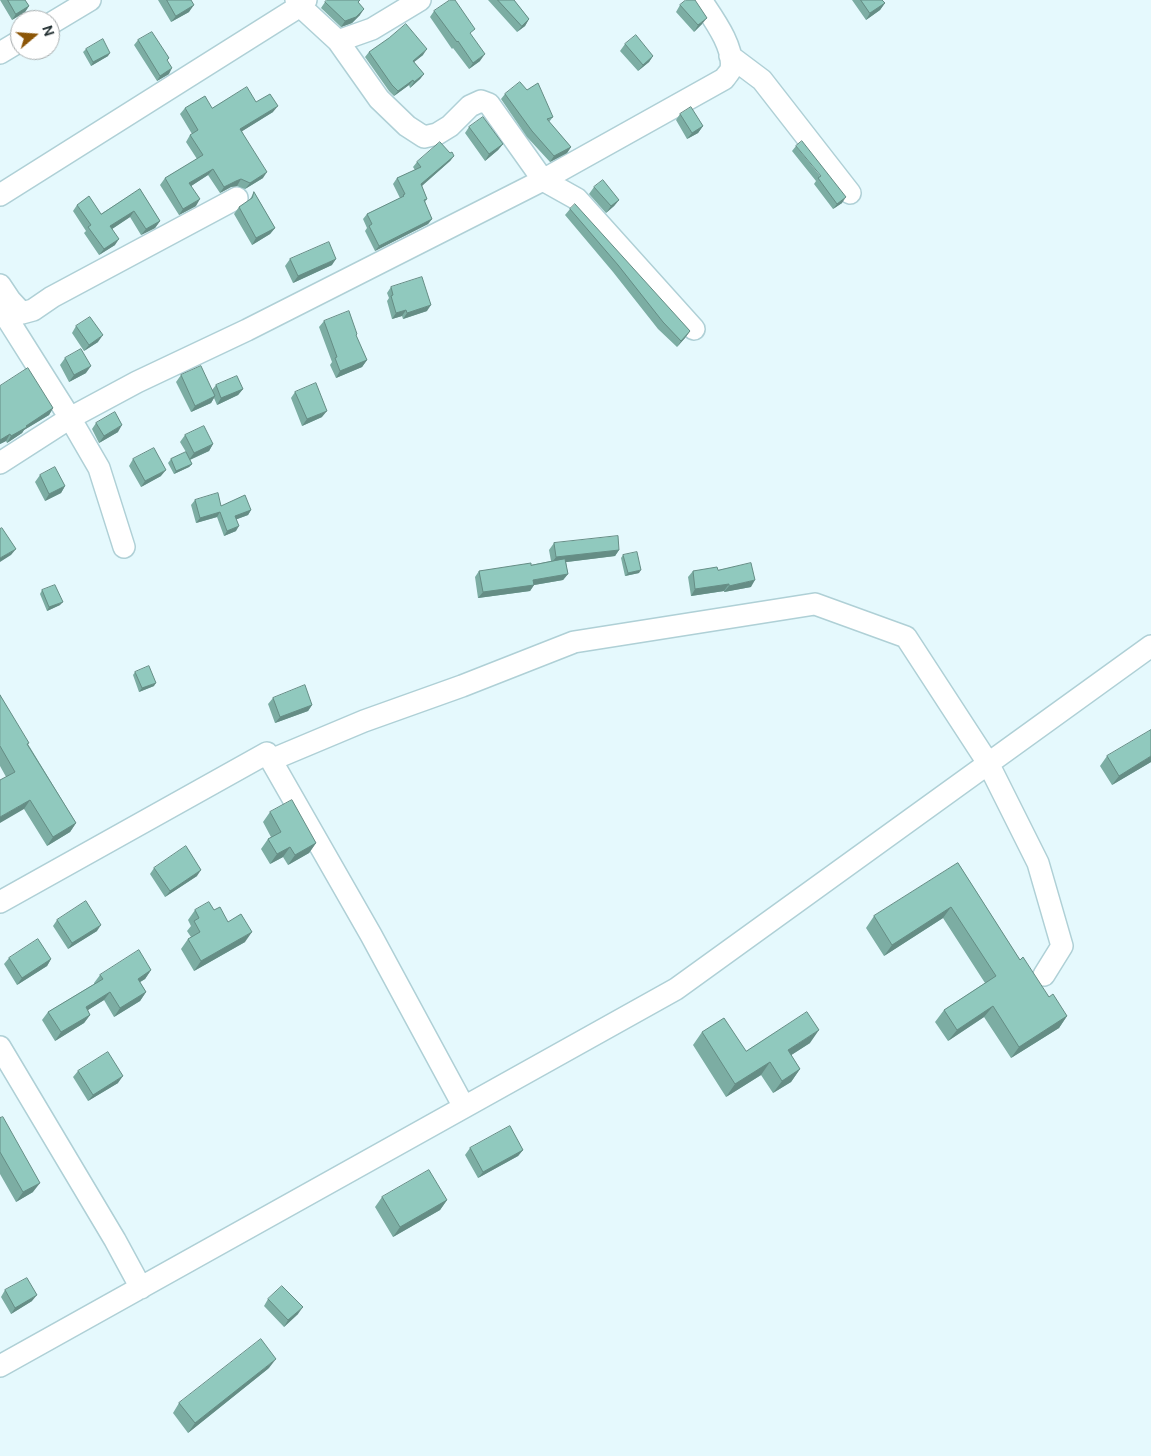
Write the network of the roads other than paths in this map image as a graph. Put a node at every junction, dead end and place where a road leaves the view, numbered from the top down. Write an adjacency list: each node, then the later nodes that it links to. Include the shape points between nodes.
1 (90, 0): 5 (street)
2 (420, 0): 6 (street, via 372,29)
3 (701, 0): 7 (street, via 723,33)
4 (301, 2): 6 (street); 10 (street)
5 (60, 18)
6 (338, 41): 8 (street, via 379,99 407,126 424,137 450,126 470,106 481,101 488,104)
7 (730, 56): 8 (street, via 731,70 724,79); 9 (street, via 762,80)
8 (542, 180): 14 (street, via 577,199); 15 (street)
9 (850, 193)
10 (0, 194)
11 (237, 198): 12 (street, via 33,310 22,312)
12 (0, 285)
13 (0, 307): 15 (street)
14 (694, 329)
15 (70, 418): 16 (street); 17 (street, via 98,468)
16 (0, 463)
17 (124, 547)
18 (1151, 646): 20 (street)
19 (271, 760): 20 (street, via 364,721 574,642 815,604 906,637); 21 (street, via 267,753); 24 (street, via 372,935)
20 (988, 763): 22 (street, via 1038,863 1062,946); 24 (street, via 676,989)
21 (0, 902)
22 (1044, 975)
23 (0, 1047): 25 (street)
24 (464, 1107): 25 (street)
25 (141, 1288): 26 (street)
26 (0, 1366)

